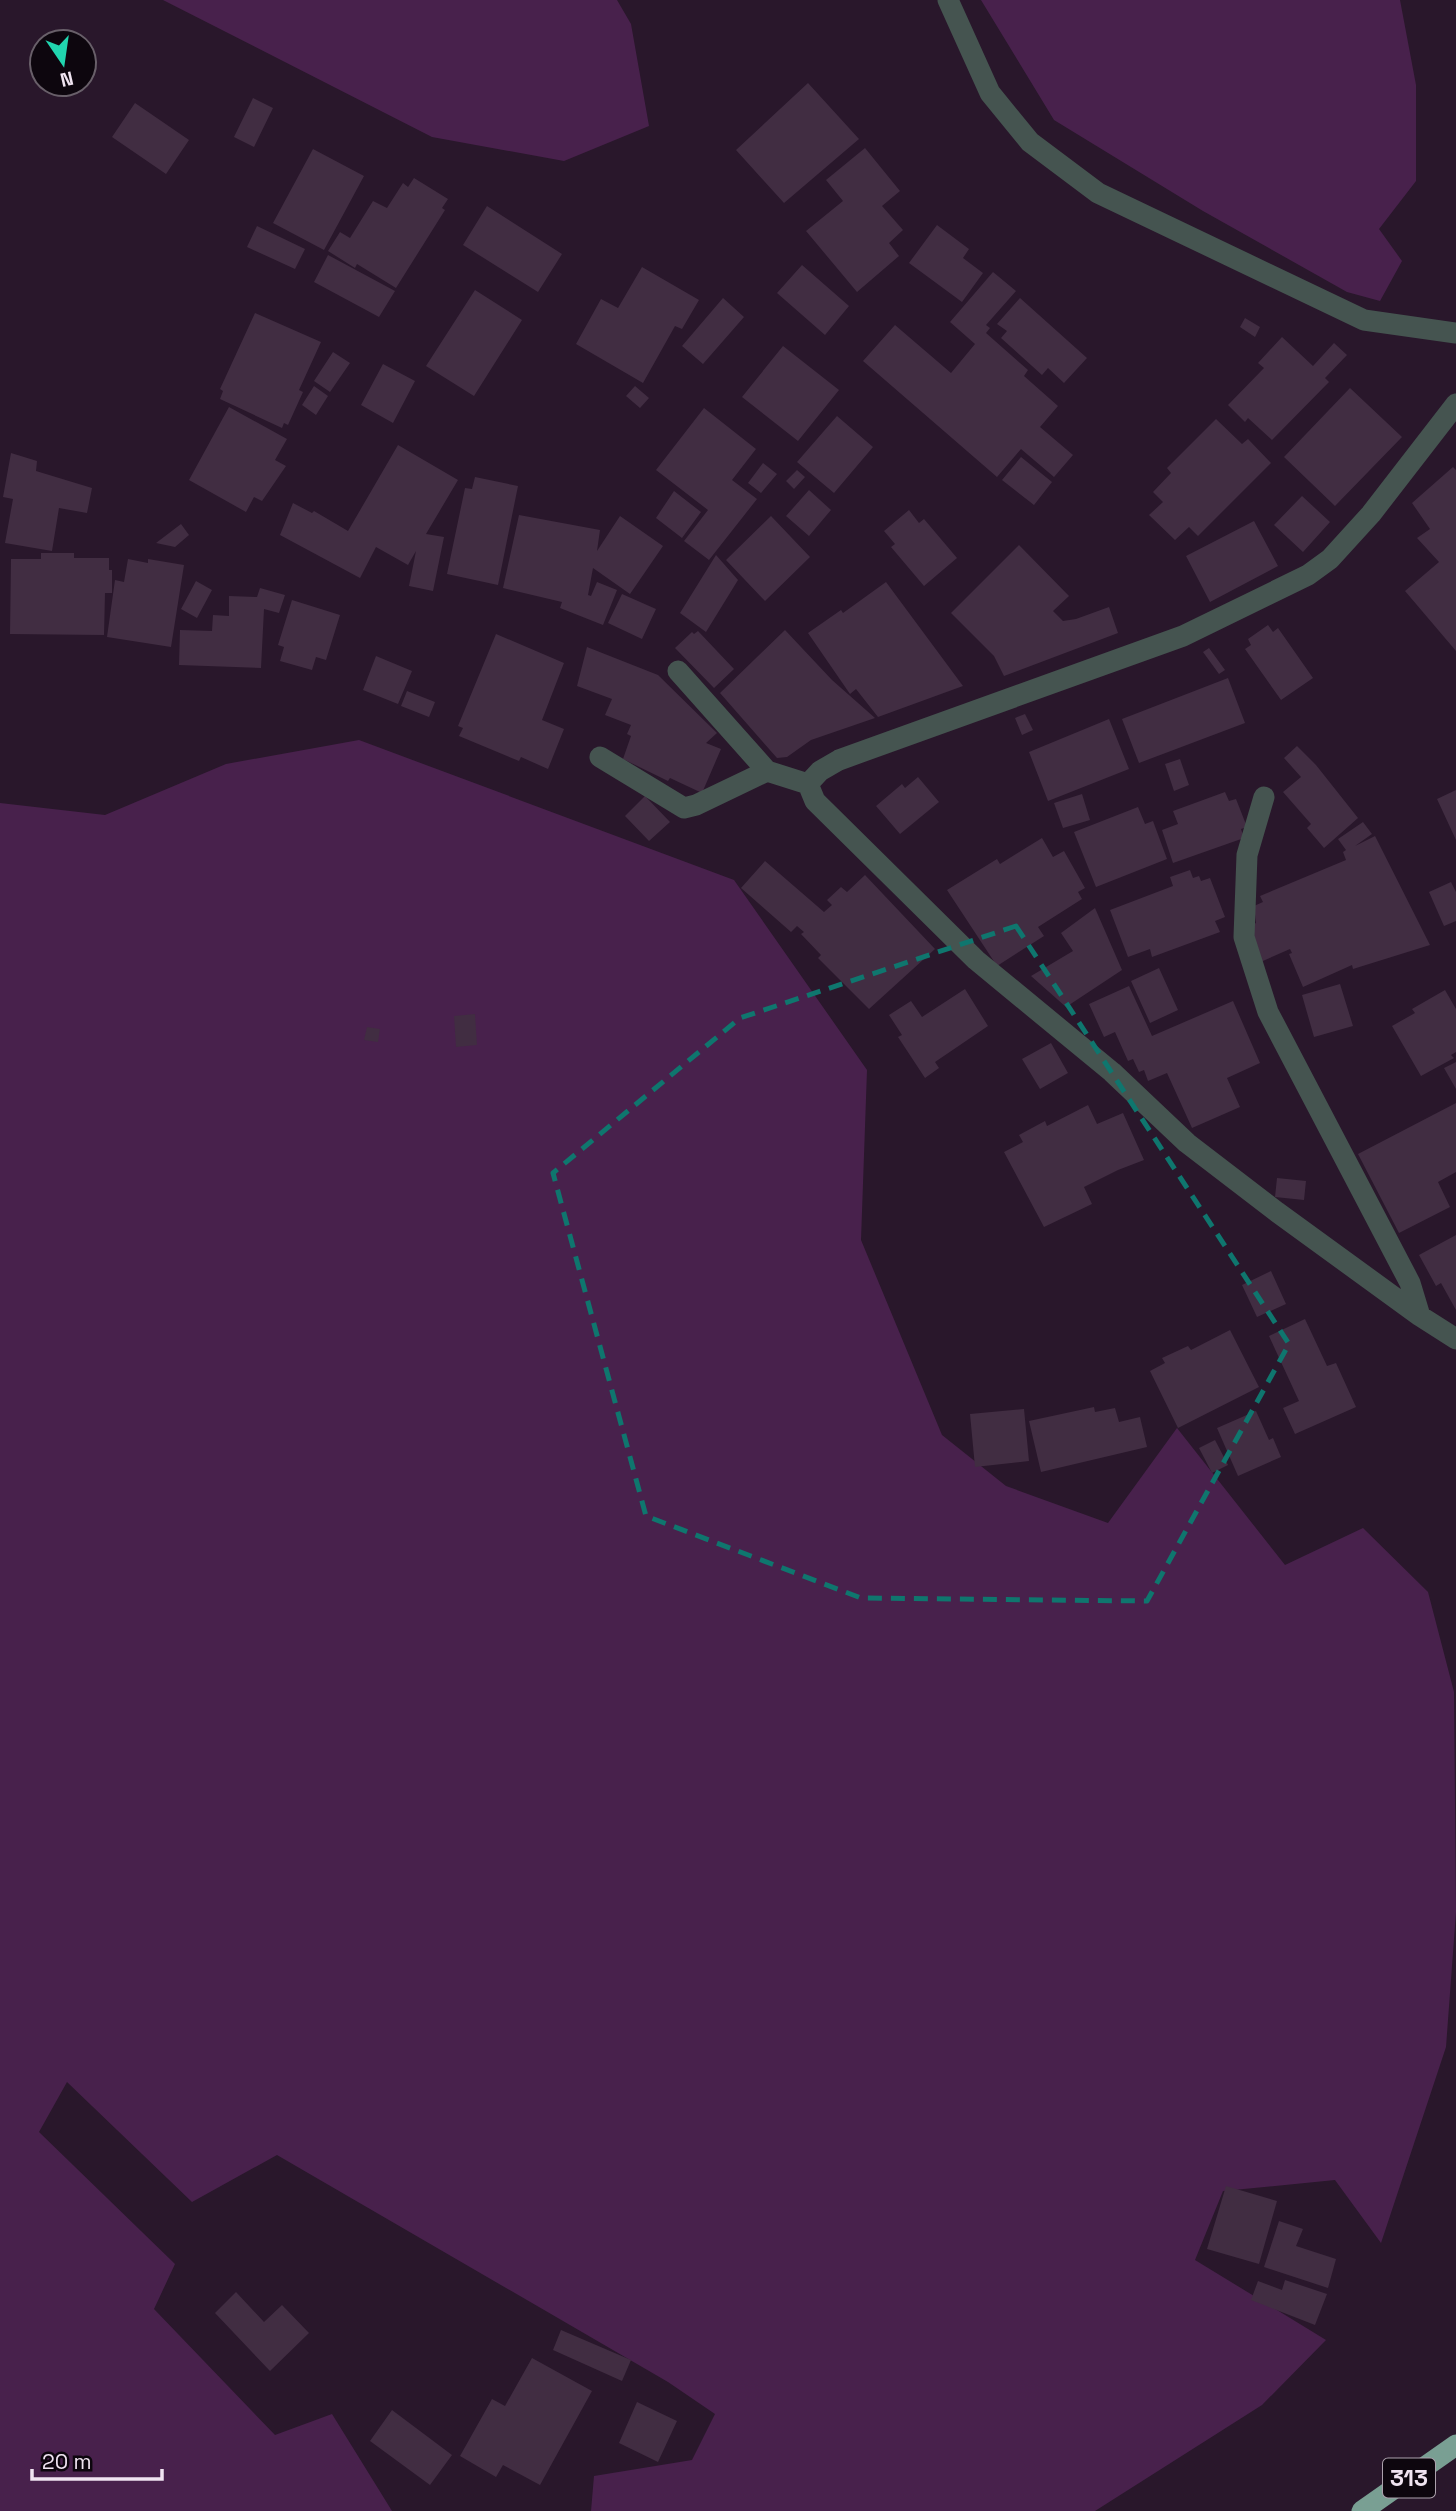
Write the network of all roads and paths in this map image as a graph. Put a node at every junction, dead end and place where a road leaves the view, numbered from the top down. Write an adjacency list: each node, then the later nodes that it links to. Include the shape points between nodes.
1 (948, 0): 2 (street, via 990,93 1030,142 1098,193 1364,320)
2 (1456, 333)
3 (1456, 404): 7 (street, via 1371,514 1330,559 1308,575 1183,636 839,761 820,771)
4 (678, 671): 6 (street)
5 (600, 757): 6 (street, via 684,808)
6 (767, 771): 7 (street)
7 (808, 785): 9 (street, via 815,801 976,960 1112,1072 1187,1143)
8 (1264, 797): 9 (street, via 1247,855 1244,937 1268,1012 1410,1283)
9 (1420, 1316): 10 (street)
10 (1456, 1339)
11 (1456, 2445): 12 (highway, 313)
12 (1362, 2511)

